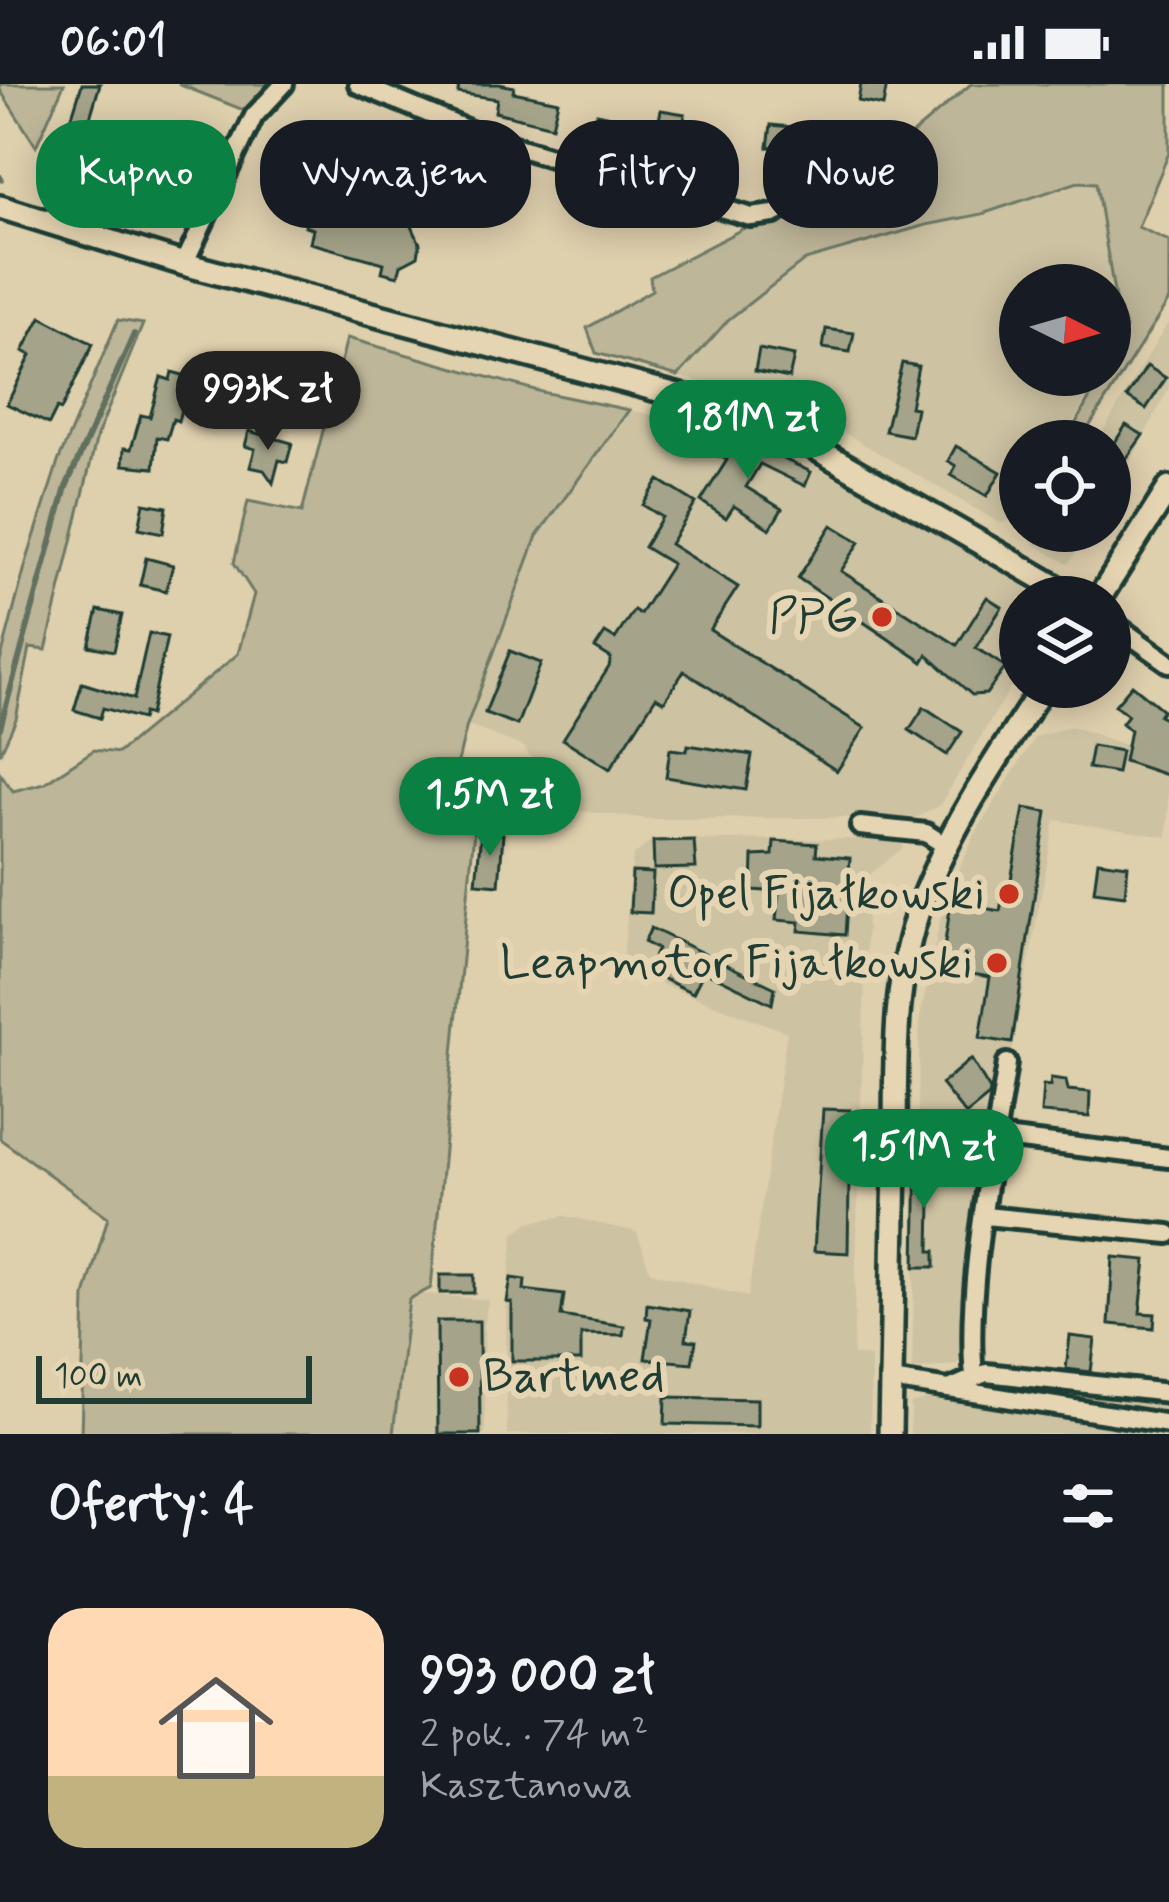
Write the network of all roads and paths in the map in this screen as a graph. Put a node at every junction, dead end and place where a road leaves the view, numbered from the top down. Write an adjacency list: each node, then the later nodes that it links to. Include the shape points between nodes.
1 (284, 84): 5 (street, via 254,116)
2 (358, 84): 4 (street, via 487,138)
3 (0, 207): 5 (street)
4 (763, 216)
5 (184, 264): 7 (street, via 763,418)
6 (1169, 488): 8 (street)
7 (1038, 576)
8 (1113, 576)
9 (1131, 636): 10 (street)
10 (1169, 663)
11 (1029, 708): 13 (street)
12 (860, 826): 13 (street, via 926,833)
13 (946, 846): 20 (street, via 902,976)
14 (1007, 1063): 15 (street)
15 (996, 1137): 16 (street); 17 (street)
16 (1169, 1158)
17 (986, 1216): 18 (street); 19 (street)
18 (1169, 1234)
19 (974, 1376): 21 (street); 22 (street)
20 (891, 1380): 21 (street); 24 (street)
21 (950, 1389): 23 (street)
22 (1169, 1393)
23 (1169, 1424)
24 (890, 1434)

